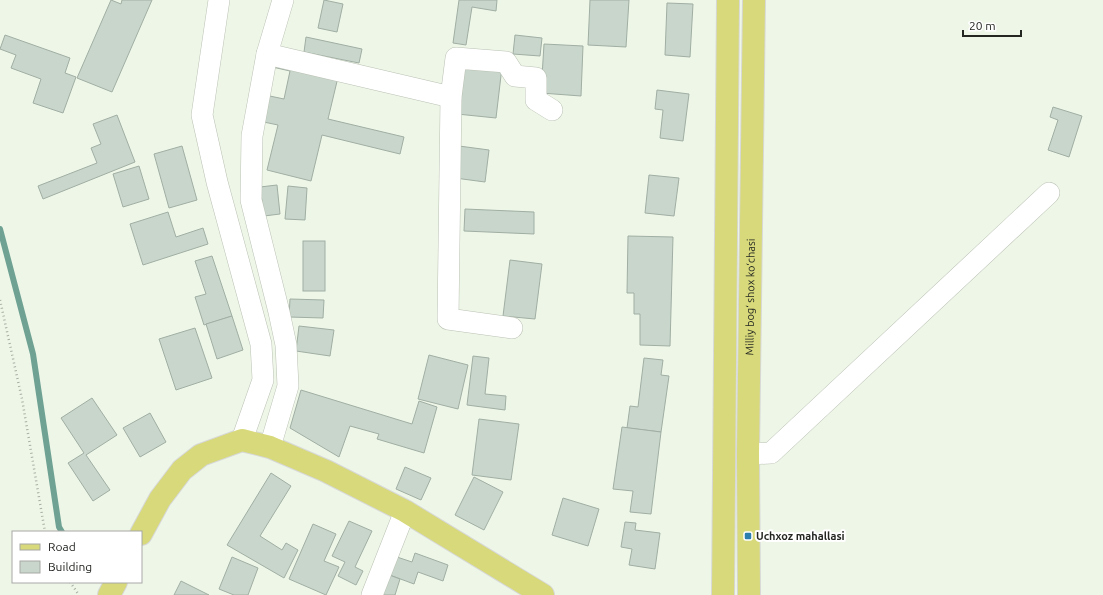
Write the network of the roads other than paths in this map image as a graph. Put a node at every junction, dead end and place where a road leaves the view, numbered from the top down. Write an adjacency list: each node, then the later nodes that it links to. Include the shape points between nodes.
1 (219, 0): 14 (street, via 202,115 217,182 262,344 263,380)
2 (283, 0): 5 (street)
3 (728, 0): 6 (main road)
4 (754, 0): 7 (main road, Milliy bog‘ shox ko‘chasi)
5 (267, 54): 8 (street); 15 (street, via 252,136 251,200 286,345 288,386)
6 (727, 77): 7 (main road); 12 (main road)
7 (753, 78): 11 (main road, Milliy bog‘ shox ko‘chasi)
8 (451, 96): 9 (street, via 456,58 506,62 515,76 536,78 536,100); 13 (street, via 448,319)
9 (552, 110)
10 (1049, 193): 16 (street, via 771,453)
11 (751, 217): 12 (main road); 16 (main road, Milliy bog‘ shox ko‘chasi)
12 (726, 218): 23 (main road)
13 (512, 328)
14 (242, 440): 15 (main road); 18 (main road, via 201,455 182,470 160,499)
15 (270, 447): 17 (main road, via 326,471)
16 (748, 454): 24 (main road, Milliy bog‘ shox ko‘chasi)
17 (405, 511): 21 (street); 22 (main road)
18 (142, 532)
19 (115, 583): 20 (main road)
20 (109, 595)
21 (372, 595)
22 (543, 595)
23 (723, 595)
24 (748, 595)

